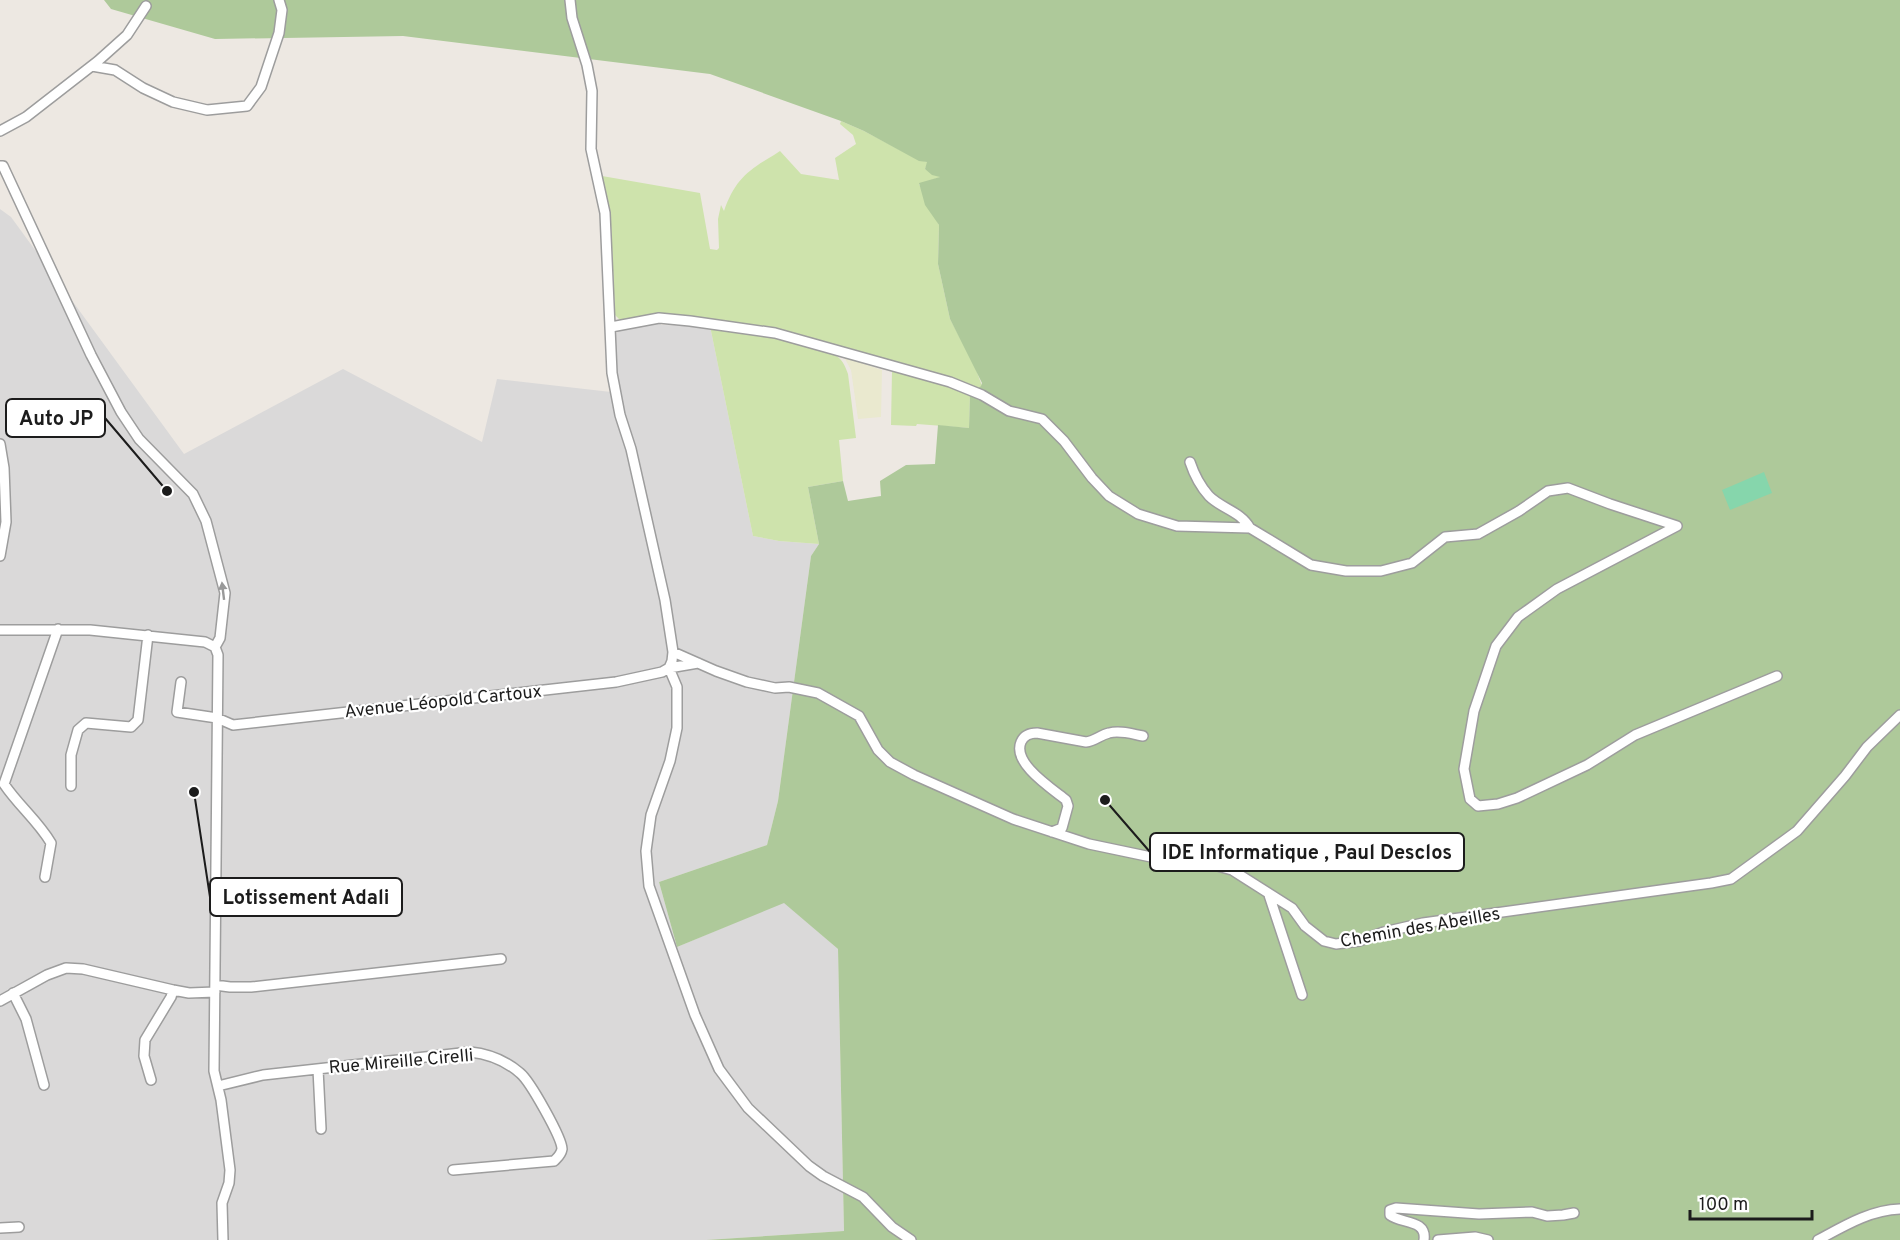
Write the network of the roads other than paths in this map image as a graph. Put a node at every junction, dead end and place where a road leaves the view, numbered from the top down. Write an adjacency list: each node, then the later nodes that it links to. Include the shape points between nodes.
1 (279, 0): 4 (street, via 279,33 261,87 247,106 207,110 173,102 115,70)
2 (570, 0): 7 (street, via 592,92 591,148 605,213)
3 (146, 6): 4 (street, via 127,35)
4 (92, 66): 5 (street, via 26,117)
5 (0, 130)
6 (0, 166): 15 (street, one-way to 6, via 220,638 225,593 206,521 193,494 139,439 121,412)
7 (611, 327): 10 (street, via 659,318 775,333 950,382 1009,411 1042,419 1109,496 1138,514 1177,526); 16 (street, via 612,373 620,415 665,600)
8 (0, 444): 11 (street, via 6,522)
9 (1190, 462): 10 (street, via 1195,477 1210,497 1236,513)
10 (1250, 528): 19 (street, via 1311,565 1380,571 1412,563 1445,537 1478,534 1548,491 1568,488 1677,526 1557,589 1518,616 1496,646 1474,711 1464,769 1470,799 1478,806 1517,798 1587,765 1635,735)
11 (0, 556)
12 (58, 629): 13 (street); 14 (street); 26 (street, via 4,784 51,843)
13 (0, 630)
14 (148, 635): 15 (street, via 205,642); 24 (street, via 138,720 131,727 86,723 78,730 71,755)
15 (214, 647): 22 (street, via 218,655)
16 (673, 652): 17 (street, Chemin des Abeilles); 18 (street)
17 (698, 663): 18 (street); 25 (street, Chemin des Abeilles, via 747,682 818,693 859,716 878,750 890,762 1013,819)
18 (669, 668): 22 (street, Avenue Léopold Cartoux, via 616,682 233,725); 45 (street, via 677,687 677,728 651,815 646,851 649,886 694,1015 719,1069 748,1108 809,1166 863,1197 887,1223)
19 (1777, 676)
20 (181, 682): 22 (street, Avenue Léopold Cartoux, via 177,712)
21 (1900, 715): 27 (street, Chemin des Abeilles, via 1867,747 1797,831 1731,879 1423,923 1336,944 1312,933 1292,908)
22 (218, 718): 29 (street)
23 (1143, 736): 25 (street, via 1114,732 1092,742 1036,733 1023,737 1019,752 1022,760 1068,806 1062,828)
24 (71, 786)
25 (1052, 832): 27 (street, Chemin des Abeilles, via 1089,844 1232,870)
26 (45, 877)
27 (1269, 895): 32 (street)
28 (501, 959): 29 (street)
29 (215, 988): 30 (street, via 189,993); 37 (street, via 214,1071)
30 (172, 990): 31 (street, via 83,969 66,969); 35 (street, via 146,1040 144,1056)
31 (13, 993): 33 (street); 36 (street, via 26,1019)
32 (1302, 995)
33 (0, 1001)
34 (318, 1069): 37 (street, Rue Mireille Cirelli, via 263,1075); 38 (street); 39 (street, Rue Mireille Cirelli, via 470,1052 486,1053 506,1062 523,1075 543,1106 562,1148 560,1155 555,1161)
35 (152, 1080)
36 (44, 1085)
37 (218, 1086): 44 (street, via 230,1170 222,1203)
38 (321, 1129)
39 (453, 1170)
40 (1900, 1209): 49 (street, via 1871,1214)
41 (1574, 1213): 46 (street, via 1547,1216 1532,1212 1390,1210 1394,1219 1407,1220 1421,1228)
42 (19, 1227): 43 (street)
43 (0, 1228)
44 (223, 1240)
45 (911, 1240)
46 (1424, 1240)
47 (1438, 1240): 48 (street)
48 (1488, 1240)
49 (1818, 1240)

